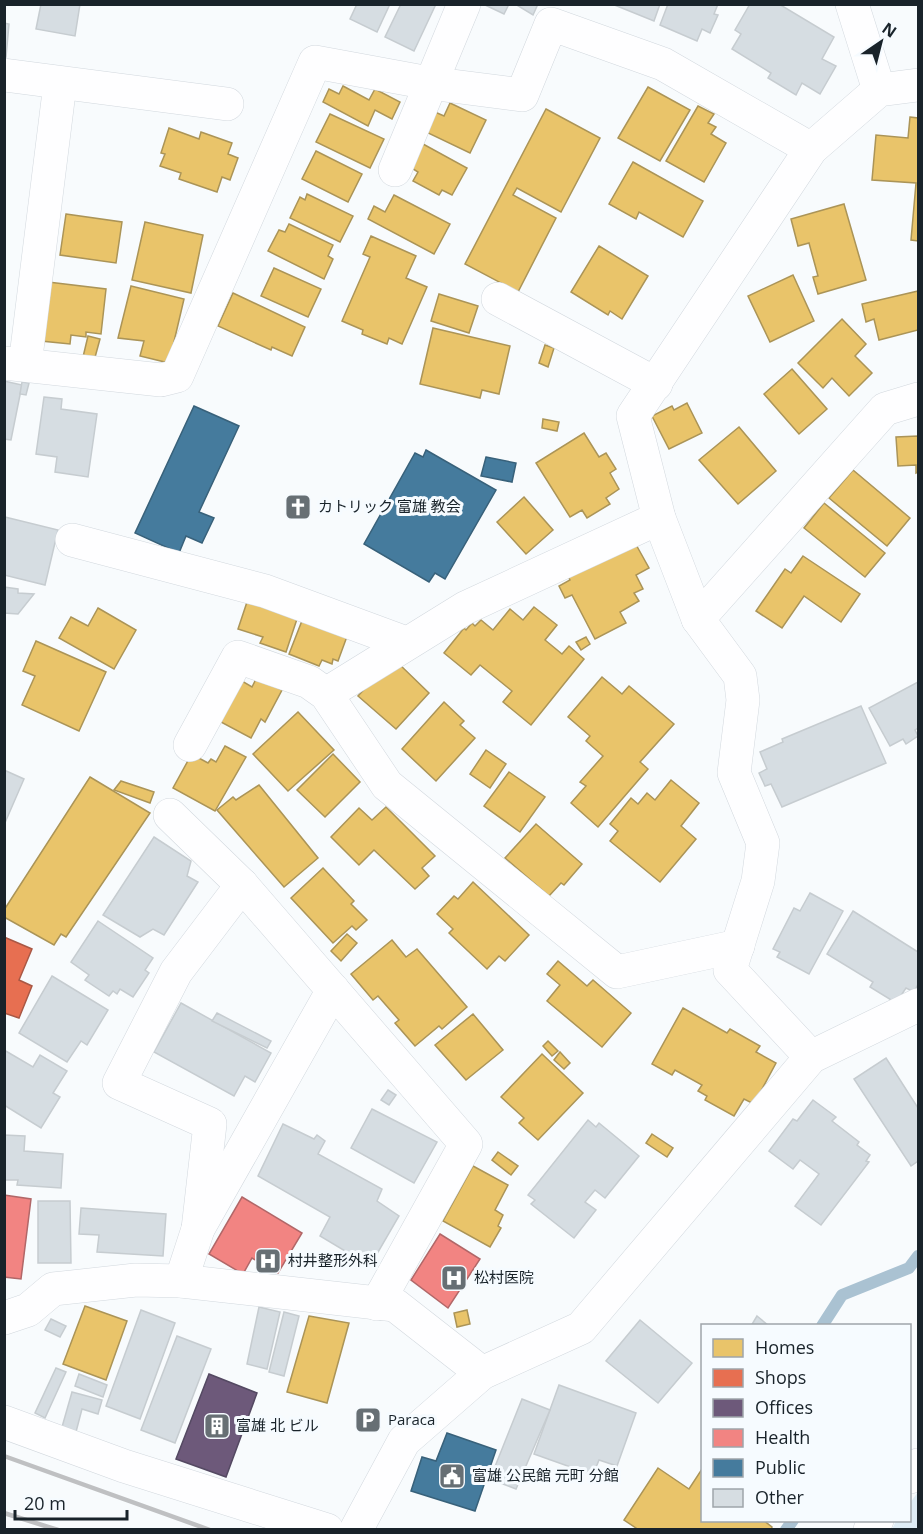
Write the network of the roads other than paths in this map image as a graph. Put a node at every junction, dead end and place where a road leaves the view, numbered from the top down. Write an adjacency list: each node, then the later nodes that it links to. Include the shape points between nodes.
1 (464, 4): 4 (street)
2 (852, 4): 7 (street)
3 (4, 75): 5 (street)
4 (429, 83): 9 (street, via 522,95 550,24 663,64); 10 (street); 12 (street, via 315,62 177,376 161,380)
5 (60, 84): 8 (street); 12 (street)
6 (918, 85): 7 (street)
7 (879, 90): 9 (street)
8 (227, 104)
9 (811, 149): 13 (street)
10 (394, 170)
11 (498, 299): 13 (street)
12 (15, 364)
13 (656, 384): 15 (street, via 633,416)
14 (918, 399): 17 (street, via 885,410)
15 (659, 518): 17 (street); 18 (street, via 465,608)
16 (72, 540): 18 (street, via 265,591)
17 (698, 619): 23 (street, via 740,676 743,699 734,773 763,843 758,881)
18 (406, 643): 19 (street)
19 (326, 694): 20 (street, via 309,682 238,657); 23 (street, via 387,785 617,972)
20 (190, 745)
21 (170, 815): 22 (street)
22 (242, 885): 24 (street); 27 (street, via 176,972 119,1083 210,1124)
23 (738, 946): 26 (street, via 730,970)
24 (333, 990): 27 (street); 29 (street, via 466,1144)
25 (918, 1005): 26 (street)
26 (811, 1057): 31 (street, via 580,1328)
27 (198, 1229): 28 (street)
28 (182, 1281): 29 (street); 30 (street, via 136,1280 53,1289 28,1310)
29 (377, 1304): 31 (street, via 395,1305)
30 (4, 1318)
31 (482, 1373): 34 (street, via 404,1441)
32 (4, 1422): 33 (street, via 124,1466)
33 (327, 1530)
34 (356, 1530)

